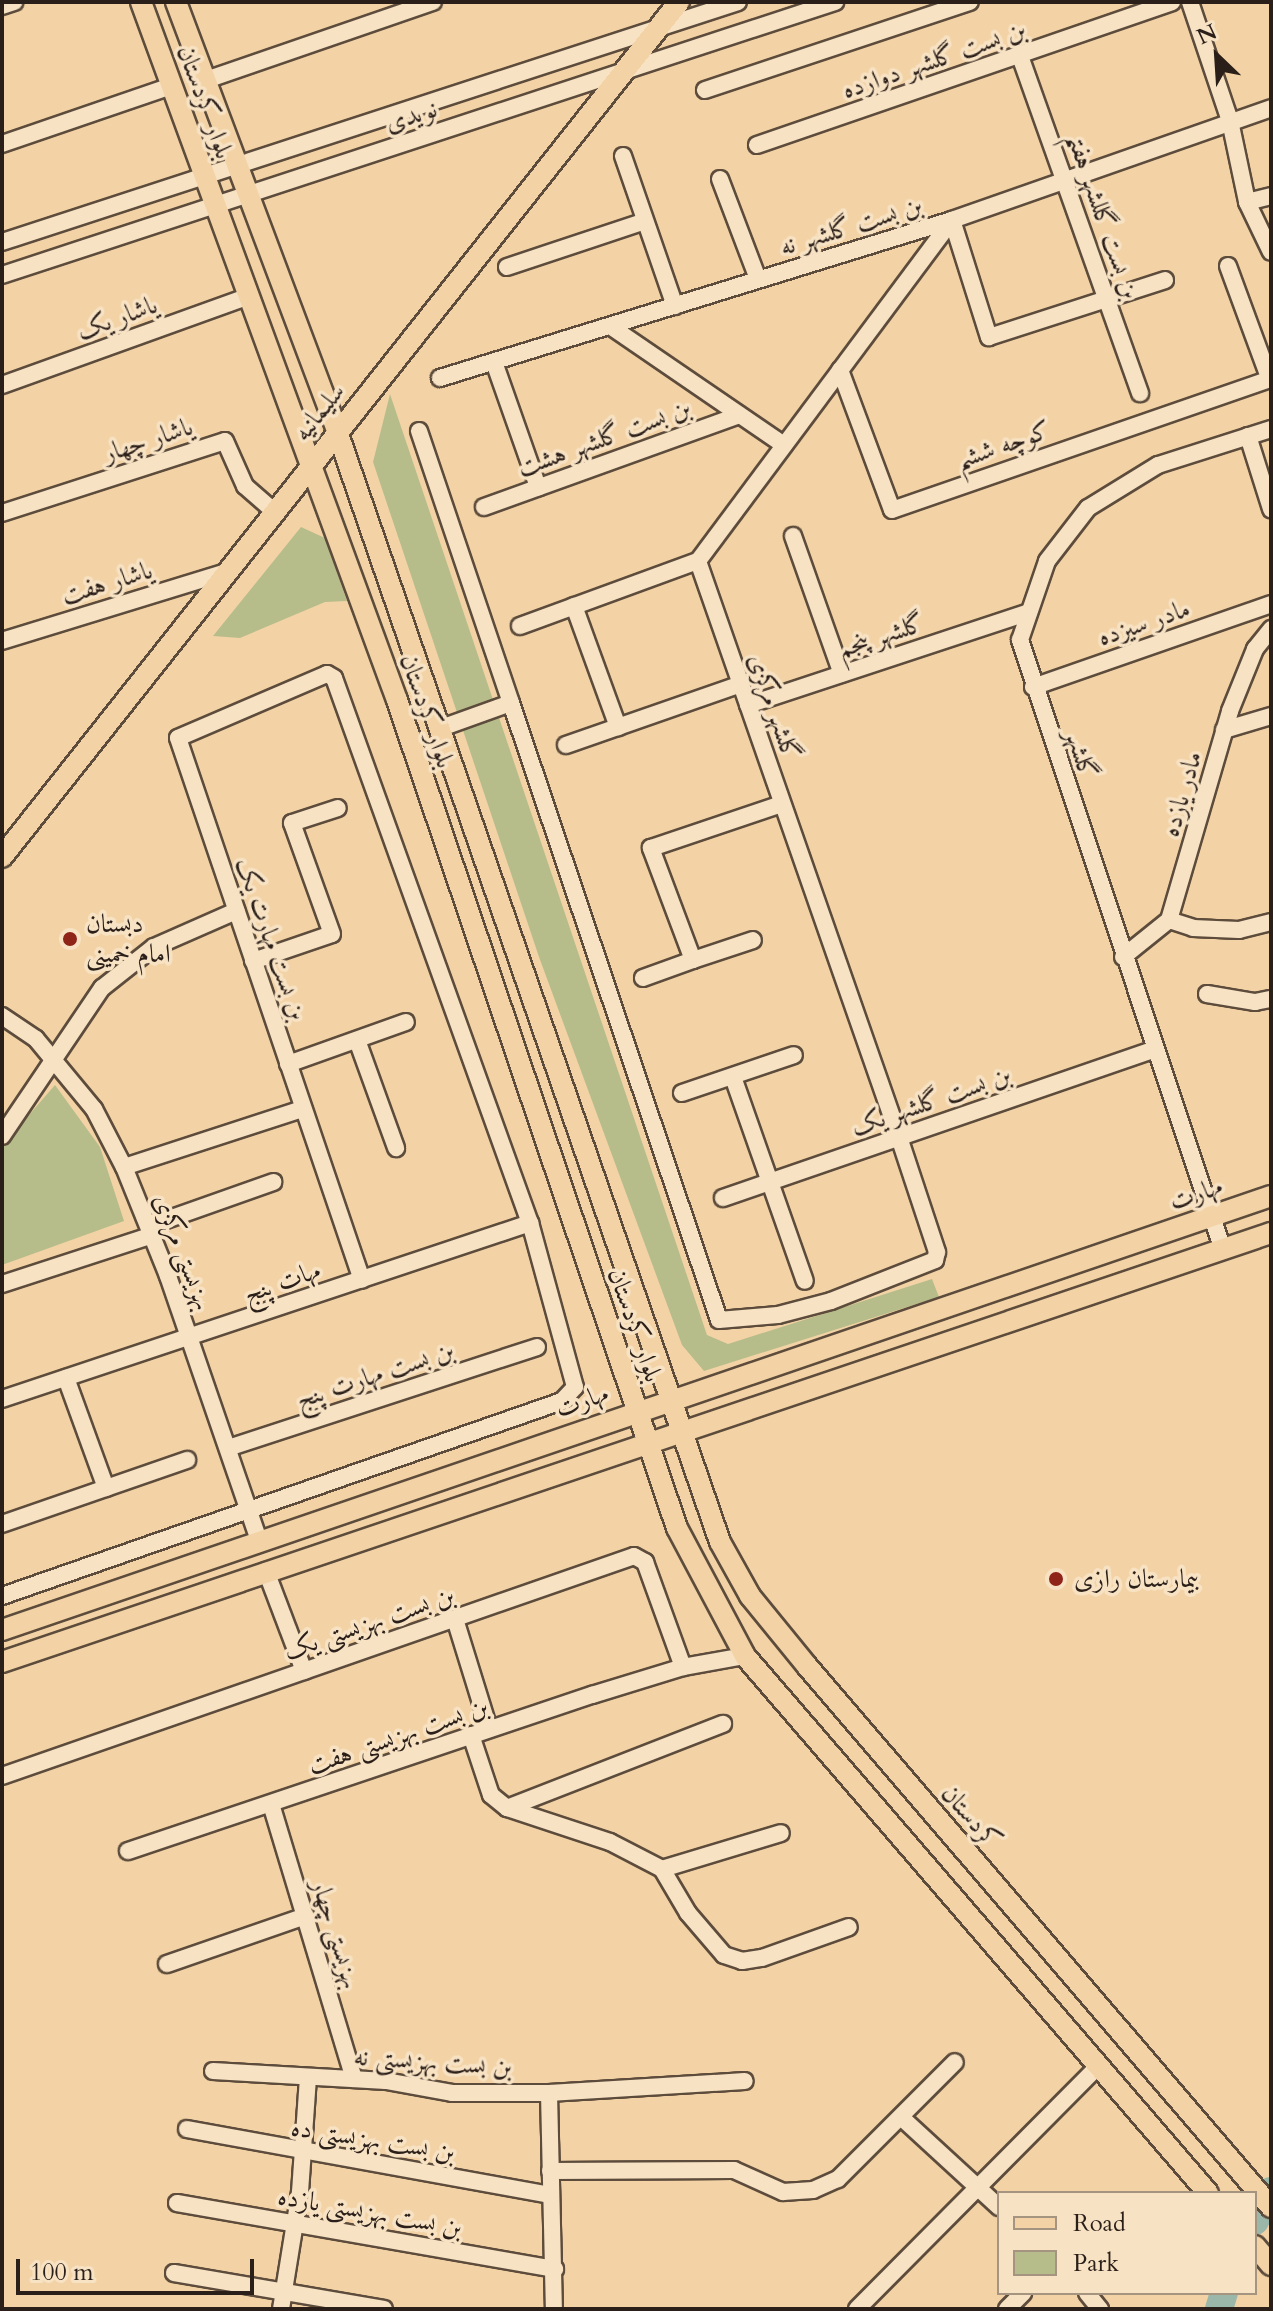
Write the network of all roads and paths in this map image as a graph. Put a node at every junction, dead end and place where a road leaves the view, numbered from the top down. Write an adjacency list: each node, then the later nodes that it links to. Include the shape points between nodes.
1 (14, 2): 11 (street)
2 (141, 2): 16 (main road, بلوار کردستان)
3 (176, 2): 15 (main road, بلوار کردستان)
4 (433, 2): 15 (street)
5 (679, 2): 12 (main road, سلیمانیه)
6 (738, 2): 12 (street, نویدی)
7 (835, 2): 14 (street, نویدی)
8 (970, 2): 17 (street)
9 (1172, 2): 13 (street, بن بست گلشهر دوازده)
10 (1190, 2): 19 (street)
11 (2, 6)
12 (659, 28): 14 (main road, سلیمانیه); 23 (street, نویدی)
13 (1020, 56): 21 (street, بن بست گلشهر دوازده); 26 (street, بن بست گللشهر هفتم)
14 (626, 71): 27 (street, نویدی); 52 (main road, سلیمانیه)
15 (206, 80): 23 (main road, بلوار کردستان)
16 (171, 86): 20 (street); 24 (main road, بلوار کردستان)
17 (705, 90)
18 (1271, 108): 19 (street, بن بست گلشهر نه)
19 (1230, 121): 26 (street, بن بست گلشهر نه); 29 (street)
20 (2, 144)
21 (757, 145)
22 (623, 156): 32 (street)
23 (237, 164): 24 (street, نویدی); 27 (main road, بلوار کردستان)
24 (204, 175): 30 (main road, بلوار کردستان); 33 (street, نویدی)
25 (720, 179): 38 (street)
26 (1066, 181): 31 (street, بن بست گلشهر نه); 41 (street, بن بست گللشهر هفتم)
27 (249, 194): 30 (street, نویدی); 52 (main road, بلوار کردستان)
28 (1271, 196): 29 (street)
29 (1247, 202): 34 (street)
30 (215, 203): 37 (street, نویدی); 40 (main road, بلوار کردستان)
31 (952, 220): 38 (street, بن بست گلشهر نه); 41 (street, via 989,337); 45 (street)
32 (645, 221): 36 (street); 42 (street)
33 (2, 242)
34 (1271, 252)
35 (1228, 266): 47 (street)
36 (507, 267)
37 (2, 275)
38 (758, 279): 42 (street, بن بست گلشهر نه)
39 (1165, 280): 41 (street)
40 (249, 296): 48 (street, یاشار یک); 56 (main road, بلوار کردستان)
41 (1106, 297): 49 (street, بن بست گللشهر هفتم)
42 (675, 306): 43 (street, بن بست گلشهر نه)
43 (610, 326): 44 (street, بن بست گلشهر نه); 50 (street)
44 (494, 362): 46 (street, بن بست گلشهر نه); 57 (street)
45 (840, 370): 47 (street, کوچه ششم, via 892,510); 55 (street)
46 (440, 378)
47 (1271, 380)
48 (2, 385)
49 (1140, 393)
50 (739, 415): 55 (street); 57 (street, بن بست گلشهر هشت)
51 (1271, 429): 54 (street, گلشهر)
52 (337, 431): 56 (main road, سلیمانیه); 78 (main road, بلوار کردستان)
53 (419, 431): 74 (street)
54 (1248, 436): 59 (street); 67 (street, گلشهر, via 1158,465 1088,508 1047,561)
55 (784, 445): 63 (street)
56 (312, 463): 60 (main road, سلیمانیه); 125 (main road, بلوار کردستان)
57 (538, 487): 58 (street, بن بست گلشهر هشت)
58 (484, 507)
59 (1271, 509)
60 (274, 511): 61 (street, یاشار چهار, via 245,486 225,441); 64 (main road, سلیمانیه)
61 (2, 513)
62 (793, 536): 71 (street)
63 (698, 561): 66 (street); 72 (street, گلشهر مرکزی)
64 (226, 572): 70 (street, یاشار هفت); 83 (main road, سلیمانیه)
65 (1271, 604): 73 (street, مادر سیزده)
66 (574, 606): 68 (street); 77 (street)
67 (1029, 612): 71 (street, گلشهر پنجم); 73 (street, گلشهر, via 1020,640)
68 (520, 626)
69 (1271, 629): 79 (street, مادر یازده, via 1255,649)
70 (2, 641)
71 (842, 674): 75 (street, گلشهر پنجم)
72 (741, 684): 75 (street, گلشهر مرکزی); 77 (street)
73 (1033, 687): 88 (street, گلشهر)
74 (511, 703): 78 (street); 105 (street, گلشهر مرکزی, via 719,1320 791,1312 935,1260 937,1252)
75 (748, 705): 81 (street, گلشهر مرکزی)
76 (1271, 716): 79 (street)
77 (618, 727): 80 (street)
78 (441, 728): 123 (main road, بلوار کردستان)
79 (1224, 730): 85 (street, مادر یازده)
80 (566, 745)
81 (782, 804): 89 (street, via 651,848); 105 (street, گلشهر مرکزی)
82 (338, 808): 90 (street, via 292,823 332,934)
83 (2, 857)
84 (236, 911): 90 (street, بن بست مهارت یک); 99 (street, via 154,947 102,988); 113 (street, بن بست مهارت یک, via 178,738 327,674 334,678)
85 (1169, 920): 86 (street, via 1193,928 1239,930); 88 (street)
86 (1271, 922)
87 (753, 940): 89 (street)
88 (1123, 957): 97 (street, گلشهر)
89 (693, 960): 91 (street)
90 (253, 961): 100 (street, بن بست مهارت یک)
91 (643, 978)
92 (1207, 994): 93 (street, via 1255,1002)
93 (1271, 999)
94 (2, 1016): 99 (street, بهزیستی مرکزی, via 36,1039)
95 (406, 1022): 96 (street)
96 (357, 1040): 100 (street); 106 (street)
97 (1154, 1050): 105 (street, بن بست گلشهر یک); 112 (street, گلشهر)
98 (794, 1055): 101 (street)
99 (55, 1061): 104 (street); 107 (street, بهزیستی مرکزی, via 94,1109)
100 (288, 1064): 103 (street, بن بست مهارت یک)
101 (733, 1077): 102 (street); 109 (street)
102 (682, 1093)
103 (302, 1109): 107 (street); 117 (street, بن بست مهارت یک)
104 (2, 1136)
105 (899, 1137): 109 (street, بن بست گلشهر یک)
106 (396, 1148)
107 (124, 1167): 114 (street, بهزیستی مرکزی)
108 (273, 1182): 114 (street)
109 (770, 1182): 111 (street, بن بست گلشهر یک); 118 (street)
110 (1271, 1196): 112 (main road, مهارت)
111 (723, 1198)
112 (1210, 1216): 116 (street, گلشهر); 123 (main road, مهارت)
113 (530, 1223): 117 (street, مهات پنج); 131 (street, via 575,1387 571,1395)
114 (151, 1230): 119 (street); 120 (street, بهزیستی مرکزی)
115 (1271, 1233): 116 (main road)
116 (1223, 1250): 126 (main road)
117 (362, 1280): 120 (street, مهات پنج)
118 (805, 1281)
119 (2, 1284)
120 (190, 1338): 122 (street, مهات پنج); 128 (street, بهزیستی مرکزی)
121 (537, 1347): 128 (street, بن بست مهارت پنج)
122 (66, 1378): 124 (street, مهات پنج); 130 (street)
123 (669, 1398): 125 (main road, مهارت); 126 (main road, بلوار کردستان)
124 (2, 1399)
125 (637, 1409): 127 (main road, بلوار کردستان); 133 (main road, مهارت)
126 (680, 1432): 127 (main road); 170 (main road, کردستان, via 720,1542 750,1596)
127 (647, 1443): 134 (main road); 138 (main road, via 677,1528)
128 (228, 1448): 131 (street, بهزیستی مرکزی)
129 (187, 1460): 130 (street)
130 (106, 1488): 132 (street)
131 (249, 1512): 133 (street, بهزیستی مرکزی); 135 (street)
132 (2, 1524)
133 (259, 1541): 134 (main road); 137 (main road, مهارت)
134 (266, 1571): 139 (main road); 141 (street)
135 (2, 1596)
136 (455, 1619): 140 (street, بن بست بهزیستی یک, via 639,1556); 141 (street, بن بست بهزیستی یک); 143 (street)
137 (2, 1630)
138 (745, 1656): 140 (street, بن بست بهزیستی هفت); 155 (main road)
139 (2, 1662)
140 (683, 1667): 143 (street, بن بست بهزیستی هفت)
141 (304, 1671): 145 (street, بن بست بهزیستی یک)
142 (723, 1724): 147 (street)
143 (489, 1729): 144 (street, بن بست بهزیستی هفت)
144 (471, 1735): 146 (street, بن بست بهزیستی هفت); 147 (street, via 481,1776 491,1795)
145 (2, 1776)
146 (271, 1804): 149 (street, بن بست بهزیستی هفت); 151 (street, بهزیستی چهار)
147 (507, 1808): 150 (street, via 610,1842)
148 (781, 1833): 150 (street)
149 (128, 1851)
150 (662, 1869): 152 (street, via 724,1955 742,1961)
151 (306, 1916): 153 (street); 158 (street, بهزیستی چهار)
152 (849, 1927)
153 (167, 1964)
154 (955, 2062): 161 (street)
155 (1098, 2066): 165 (street); 166 (main road)
156 (213, 2071): 157 (street, بن بست بهزیستی نه)
157 (308, 2077): 158 (street, بن بست بهزیستی نه); 163 (street)
158 (354, 2079): 160 (street, بن بست بهزیستی نه, via 452,2093)
159 (745, 2081): 160 (street, بن بست بهزیستی نه)
160 (549, 2093): 164 (street)
161 (901, 2117): 164 (street, via 838,2179 813,2190 783,2192 723,2170); 165 (street)
162 (187, 2129): 163 (street, بن بست بهزیستی ده)
163 (302, 2154): 167 (street, بن بست بهزیستی ده); 171 (street)
164 (550, 2171): 167 (street)
165 (980, 2189): 169 (street); 178 (street)
166 (1206, 2191)
167 (550, 2195): 172 (street)
168 (177, 2203): 171 (street, بن بست بهزیستی یازده)
169 (997, 2205)
170 (1271, 2207)
171 (295, 2223): 172 (street, بن بست بهزیستی یازده); 174 (street)
172 (555, 2269): 177 (street)
173 (174, 2273): 174 (street)
174 (284, 2291): 175 (street); 176 (street)
175 (281, 2309)
176 (384, 2309)
177 (554, 2309)
178 (857, 2309)

